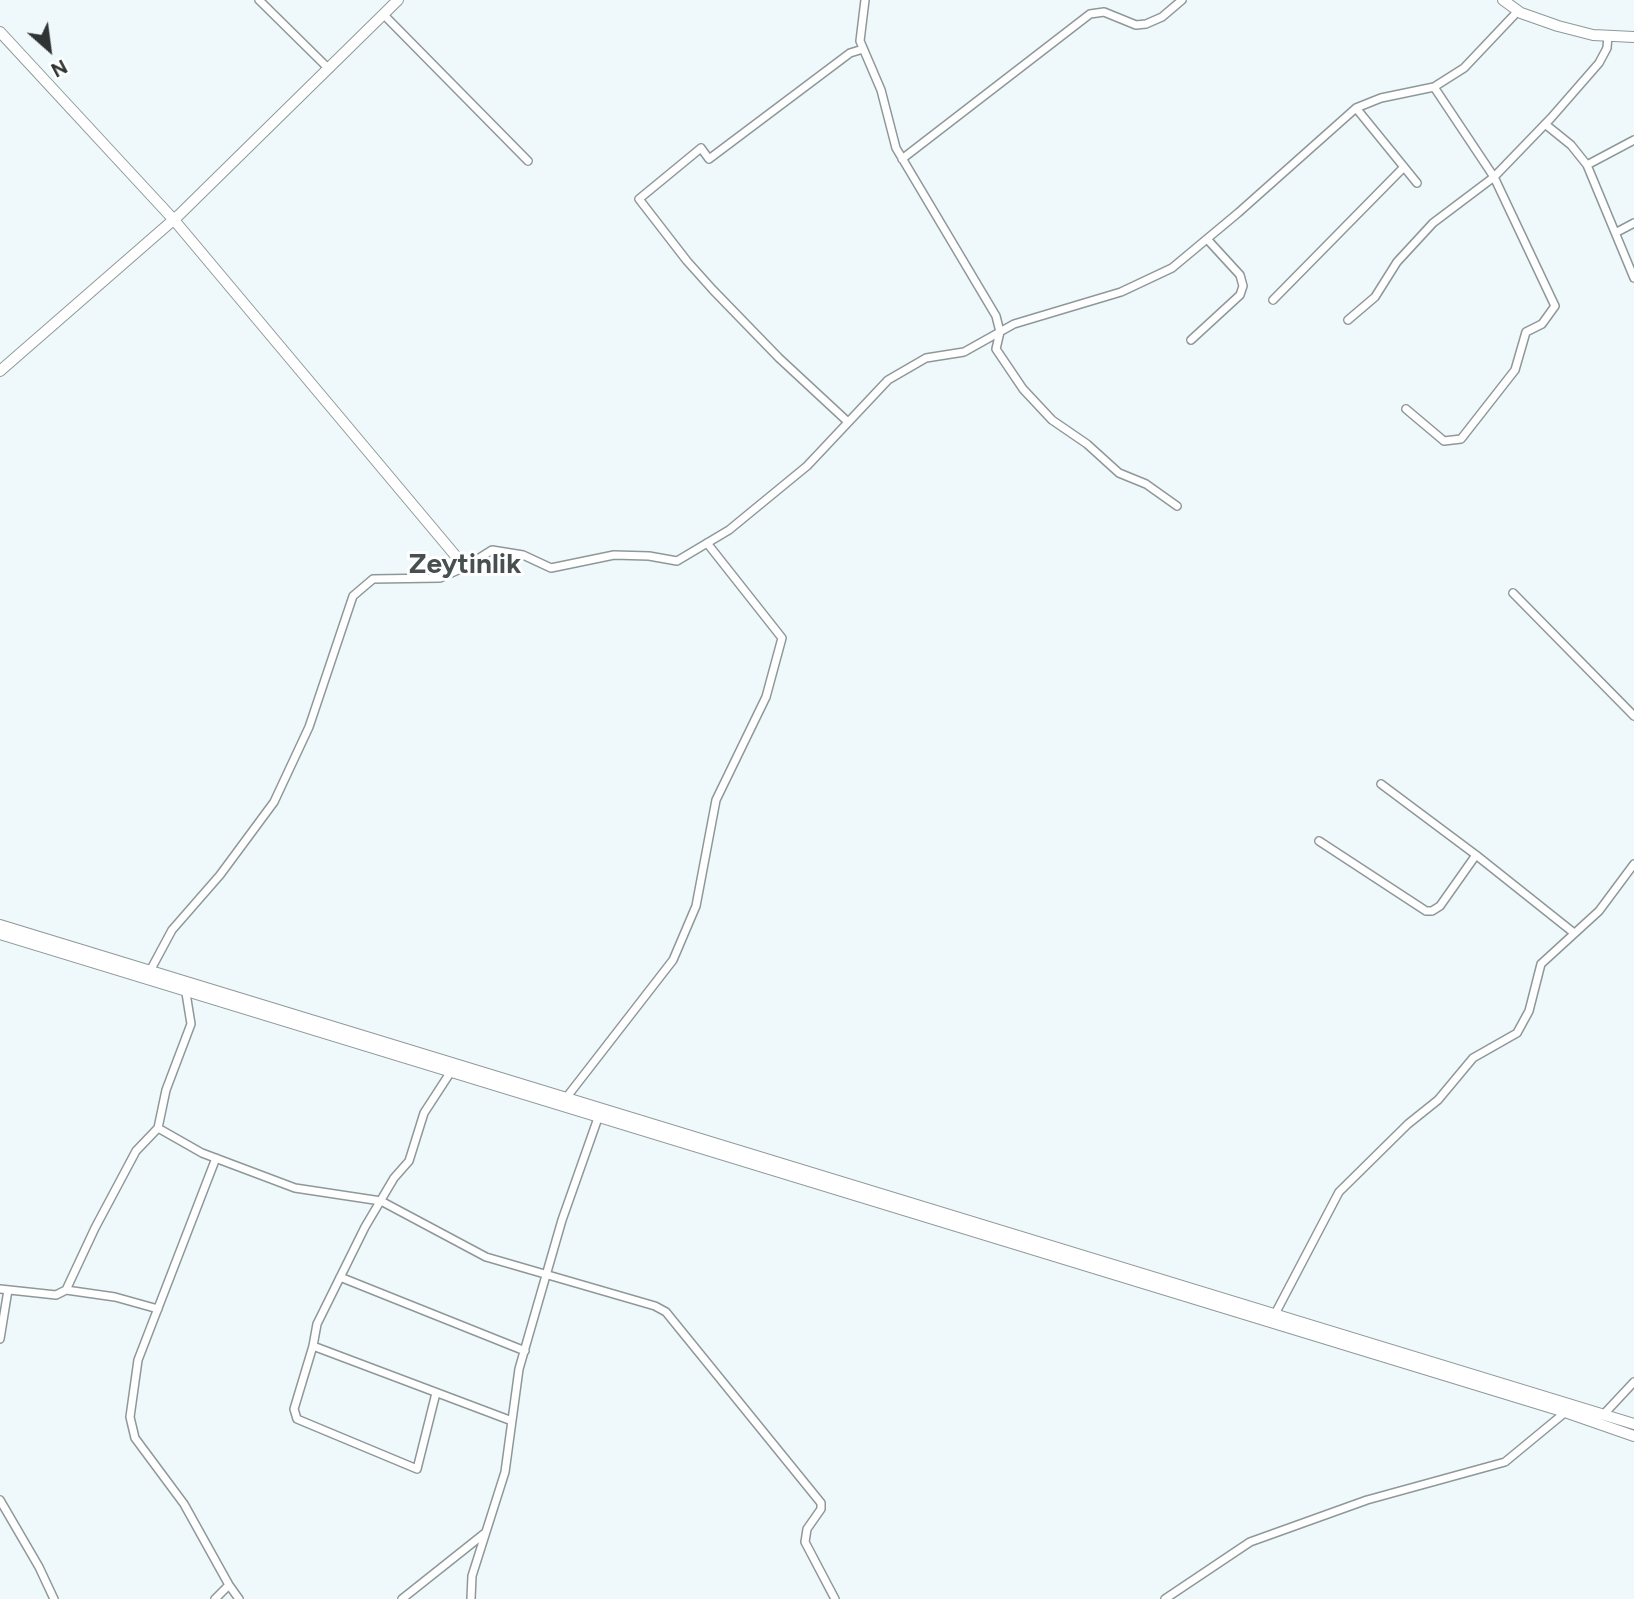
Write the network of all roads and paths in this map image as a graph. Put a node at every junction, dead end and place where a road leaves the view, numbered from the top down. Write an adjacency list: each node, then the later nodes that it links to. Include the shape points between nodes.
1 (259, 0): 12 (street)
2 (398, 0): 7 (street)
3 (864, 0): 11 (street)
4 (1182, 0): 17 (street, via 1146,24 1136,25 1104,12 1090,14)
5 (1503, 0): 6 (street)
6 (1518, 11): 9 (street, via 1558,26); 13 (street, via 1464,68)
7 (384, 15): 12 (street); 18 (street)
8 (0, 32): 23 (street)
9 (1608, 36): 10 (street); 15 (street, via 1599,64)
10 (1634, 37)
11 (863, 49): 17 (street); 34 (street, via 849,53 709,159 701,148 639,199 713,290)
12 (329, 69): 23 (street)
13 (1434, 87): 14 (street); 21 (street)
14 (1356, 108): 20 (street); 26 (street)
15 (1545, 124): 19 (street, via 1572,145); 21 (street)
16 (1634, 140): 19 (street)
17 (902, 159): 30 (street, via 985,296)
18 (528, 161)
19 (1587, 165): 25 (street)
20 (1404, 167): 22 (street); 28 (street)
21 (1494, 177): 29 (street, via 1433,223 1397,262 1375,297); 33 (street, via 1555,306 1542,324 1527,332 1515,370 1461,439 1444,441)
22 (1417, 183)
23 (174, 220): 32 (street); 37 (street)
24 (1634, 223): 25 (street)
25 (1616, 232): 27 (street)
26 (1207, 239): 30 (street, via 1172,268 1121,292); 31 (street, via 1240,275 1244,286)
27 (1634, 278)
28 (1273, 300)
29 (1348, 320)
30 (1000, 332): 34 (street, via 964,352 926,358 888,380); 35 (street, via 996,349 1023,389 1052,420 1119,473 1146,484)
31 (1191, 340)
32 (0, 371)
33 (1406, 409)
34 (848, 422): 36 (street, via 807,466)
35 (1177, 506)
36 (707, 543): 37 (street, via 677,561 614,555 551,568 523,555 492,550); 50 (street, via 782,638 766,697 716,800 696,906 673,960)
37 (465, 567): 47 (street, via 440,578 373,579 354,596 309,727 274,802 172,930)
38 (1513, 593): 39 (street)
39 (1634, 716)
40 (1381, 784): 42 (street)
41 (1319, 841): 42 (street, via 1426,911 1440,906)
42 (1476, 855): 45 (street)
43 (1634, 864): 45 (street, via 1599,911)
44 (0, 925): 47 (street)
45 (1574, 933): 60 (street, via 1541,964 1529,1011 1517,1034 1473,1058 1437,1100 1339,1192)
46 (0, 934): 48 (street)
47 (150, 971): 48 (street)
48 (185, 988): 49 (street); 50 (street); 52 (street, via 191,1024 166,1090)
49 (450, 1073): 51 (street); 54 (street, via 424,1113 409,1161)
50 (566, 1098): 51 (street)
51 (599, 1113): 55 (street); 60 (street); 66 (street)
52 (159, 1128): 53 (street); 58 (street, via 136,1151)
53 (216, 1158): 54 (street, via 295,1188); 59 (street)
54 (381, 1201): 55 (street, via 486,1256); 56 (street)
55 (548, 1274): 63 (street); 79 (street, via 655,1306 678,1325 821,1503 805,1542)
56 (340, 1277): 62 (street, via 317,1324); 63 (street)
57 (4, 1290): 58 (street, via 56,1295); 61 (street)
58 (66, 1290): 59 (street)
59 (158, 1309): 73 (street, via 138,1360 130,1424 135,1438 184,1503)
60 (1275, 1314): 66 (street)
61 (0, 1339)
62 (313, 1346): 65 (street); 65 (street, via 294,1409 298,1419 416,1469)
63 (525, 1351): 68 (street)
64 (1634, 1382): 67 (street)
65 (436, 1393): 68 (street)
66 (1569, 1408): 67 (street); 70 (street); 80 (street, via 1505,1462 1367,1500 1250,1542)
67 (1604, 1414): 69 (street)
68 (512, 1421): 72 (street, via 505,1472)
69 (1634, 1424)
70 (1634, 1436)
71 (0, 1500): 74 (street)
72 (486, 1533): 77 (street); 78 (street, via 472,1576)
73 (229, 1585): 75 (street); 76 (street)
74 (54, 1599)
75 (215, 1599)
76 (239, 1599)
77 (402, 1599)
78 (471, 1599)
79 (835, 1599)
80 (1165, 1599)

